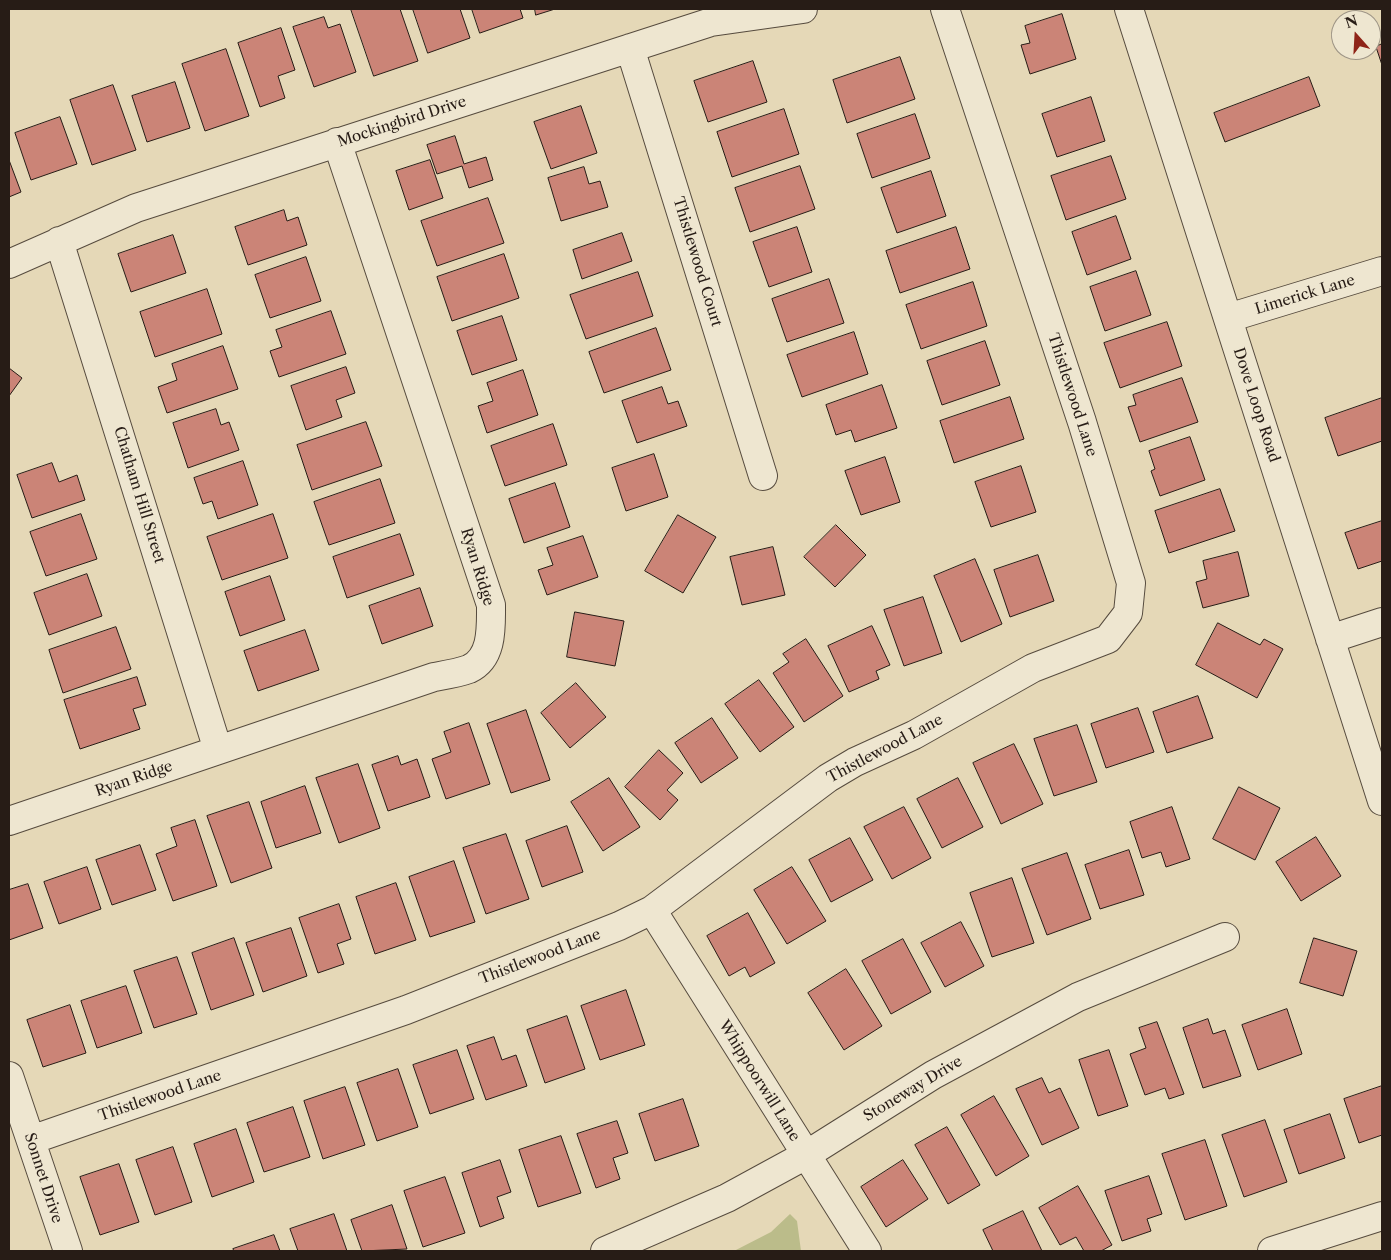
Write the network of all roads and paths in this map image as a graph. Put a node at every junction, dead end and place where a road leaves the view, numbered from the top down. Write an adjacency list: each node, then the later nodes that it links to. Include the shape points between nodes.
1 (803, 9): 4 (street, Mockingbird Drive, via 711,22)
2 (945, 9): 16 (street, Thistlewood Lane, via 1082,422 1131,583 1128,614 1108,639 1033,668 914,735 828,778)
3 (1129, 9): 9 (street, Dove Loop Road)
4 (630, 48): 5 (street, Mockingbird Drive); 10 (street, Thistlewood Court)
5 (337, 142): 6 (street, Mockingbird Drive, via 136,208); 13 (street, Ryan Ridge, via 491,605 492,633 484,654 470,668 434,677)
6 (59, 241): 7 (street, Mockingbird Drive); 13 (street, Chatham Hill Street)
7 (9, 264)
8 (1382, 271): 9 (street, Limerick Lane)
9 (1228, 318): 12 (street, Dove Loop Road)
10 (763, 476)
11 (1382, 622): 12 (street)
12 (1330, 639): 14 (street, Dove Loop Road)
13 (218, 750): 15 (street, Ryan Ridge)
14 (1382, 801)
15 (9, 821)
16 (652, 910): 19 (street, Thistlewood Lane, via 406,1010); 20 (street, Whippoorwill Lane)
17 (1225, 937): 20 (street, Stoneway Drive, via 1078,997 933,1075)
18 (9, 1076): 19 (street, Sonnet Drive)
19 (31, 1140): 22 (street, Sonnet Drive)
20 (806, 1155): 23 (street, Stoneway Drive, via 727,1198); 24 (street, Whippoorwill Lane)
21 (1382, 1216): 25 (street)
22 (68, 1251)
23 (605, 1251)
24 (867, 1251)
25 (1272, 1251)

